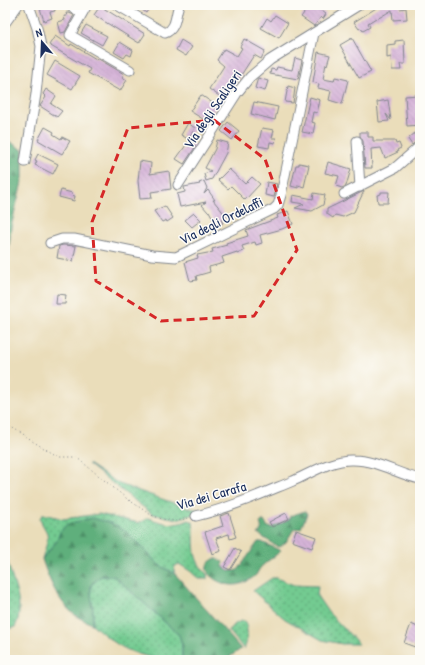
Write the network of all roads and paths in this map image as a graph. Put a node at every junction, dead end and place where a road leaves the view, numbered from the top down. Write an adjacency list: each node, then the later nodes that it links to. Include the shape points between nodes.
1 (18, 5): 8 (street)
2 (29, 5): 13 (street, via 41,46)
3 (68, 5): 7 (street)
4 (116, 5): 5 (street, via 165,33 169,32 176,19)
5 (179, 5)
6 (359, 5): 9 (street, Via degli Scaligeri)
7 (85, 9): 10 (street, via 70,35)
8 (5, 23)
9 (314, 33): 14 (street, Via degli Scaligeri, via 270,60 246,81); 17 (street, Via degli Ordelaffi, via 281,195 274,209 176,257 152,255 74,239)
10 (130, 70)
11 (357, 141): 15 (street)
12 (420, 146): 15 (street, via 396,168)
13 (25, 162)
14 (178, 186)
15 (360, 186): 16 (street)
16 (344, 194)
17 (50, 243)
18 (5, 425): 20 (path, Via dei Carafa, via 59,456 76,457 151,515 177,521)
19 (420, 479): 20 (street, Via dei Carafa, via 362,460 347,460 232,506)
20 (196, 516)

